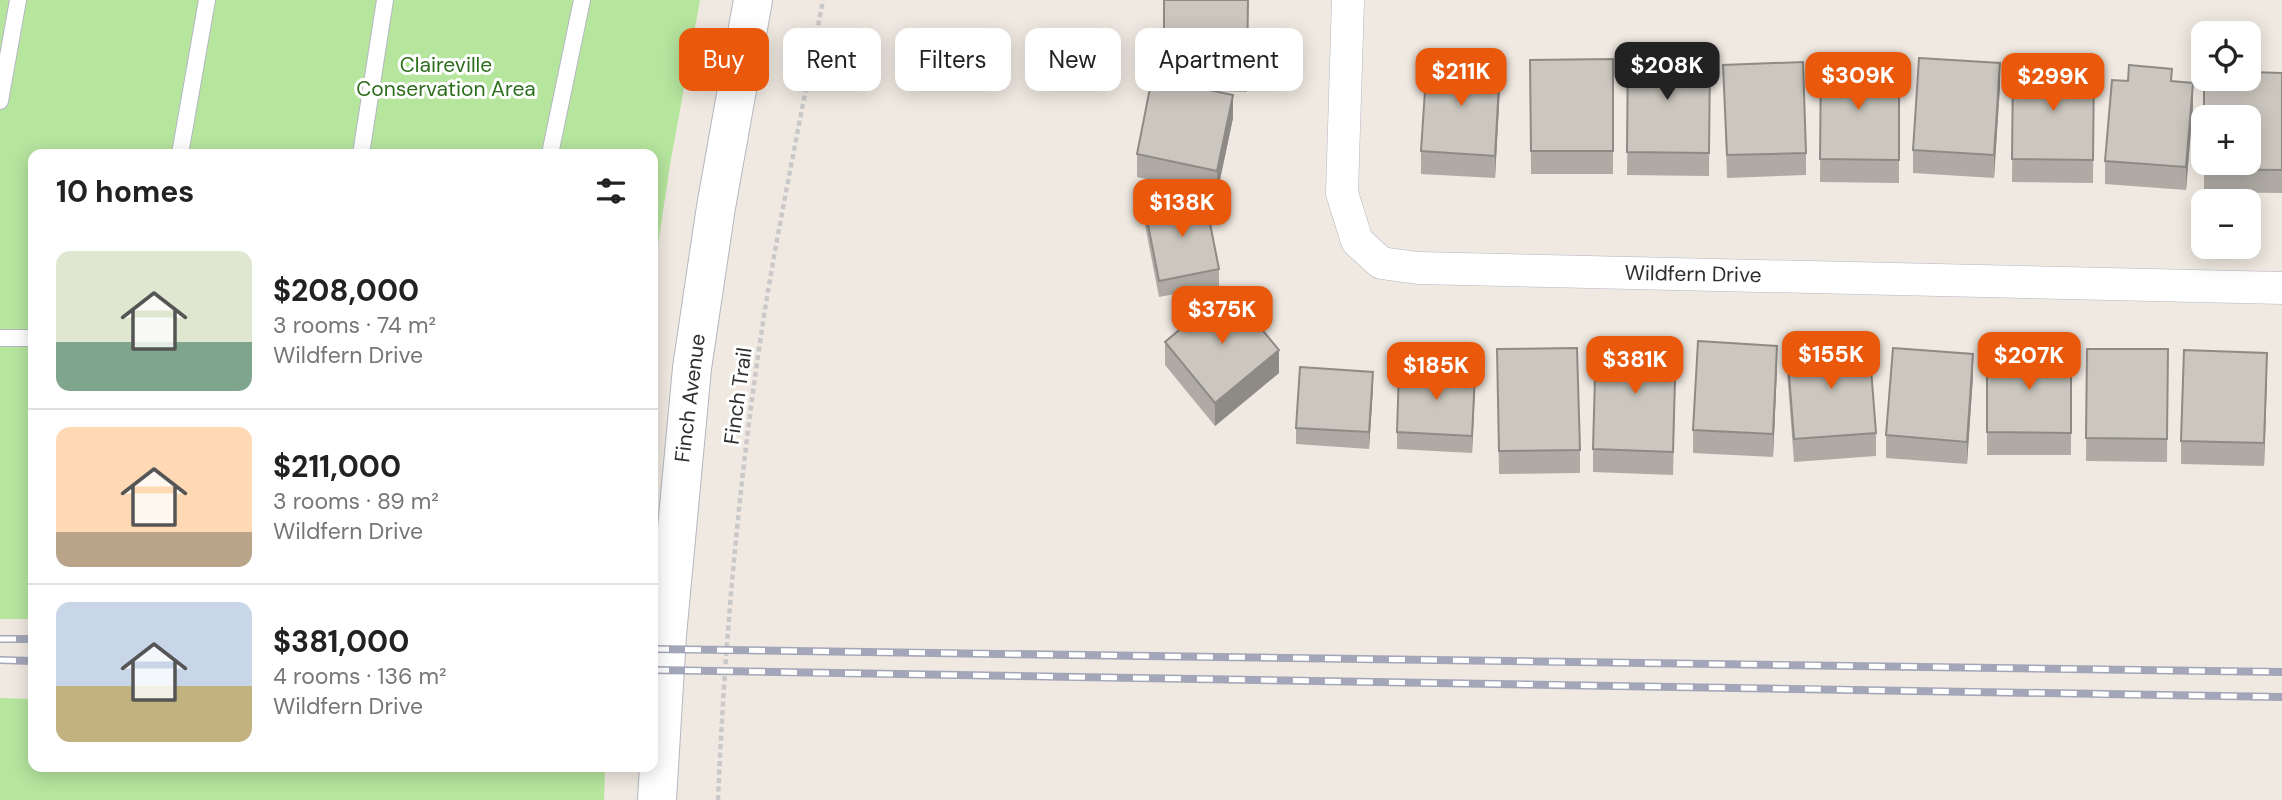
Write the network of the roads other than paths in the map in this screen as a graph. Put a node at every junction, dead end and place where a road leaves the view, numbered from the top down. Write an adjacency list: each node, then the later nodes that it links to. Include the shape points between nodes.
1 (18, 0): 7 (lane)
2 (207, 0): 8 (lane)
3 (385, 0): 9 (lane)
4 (582, 0): 10 (lane)
5 (753, 0): 14 (main road, Finch Avenue, via 692,368)
6 (1348, 0): 11 (street, Wildfern Drive, via 1342,193 1357,241 1381,263 1418,268)
7 (0, 101)
8 (181, 149)
9 (362, 149)
10 (551, 149)
11 (2282, 288)
12 (0, 338): 13 (lane)
13 (28, 338)
14 (657, 800)

